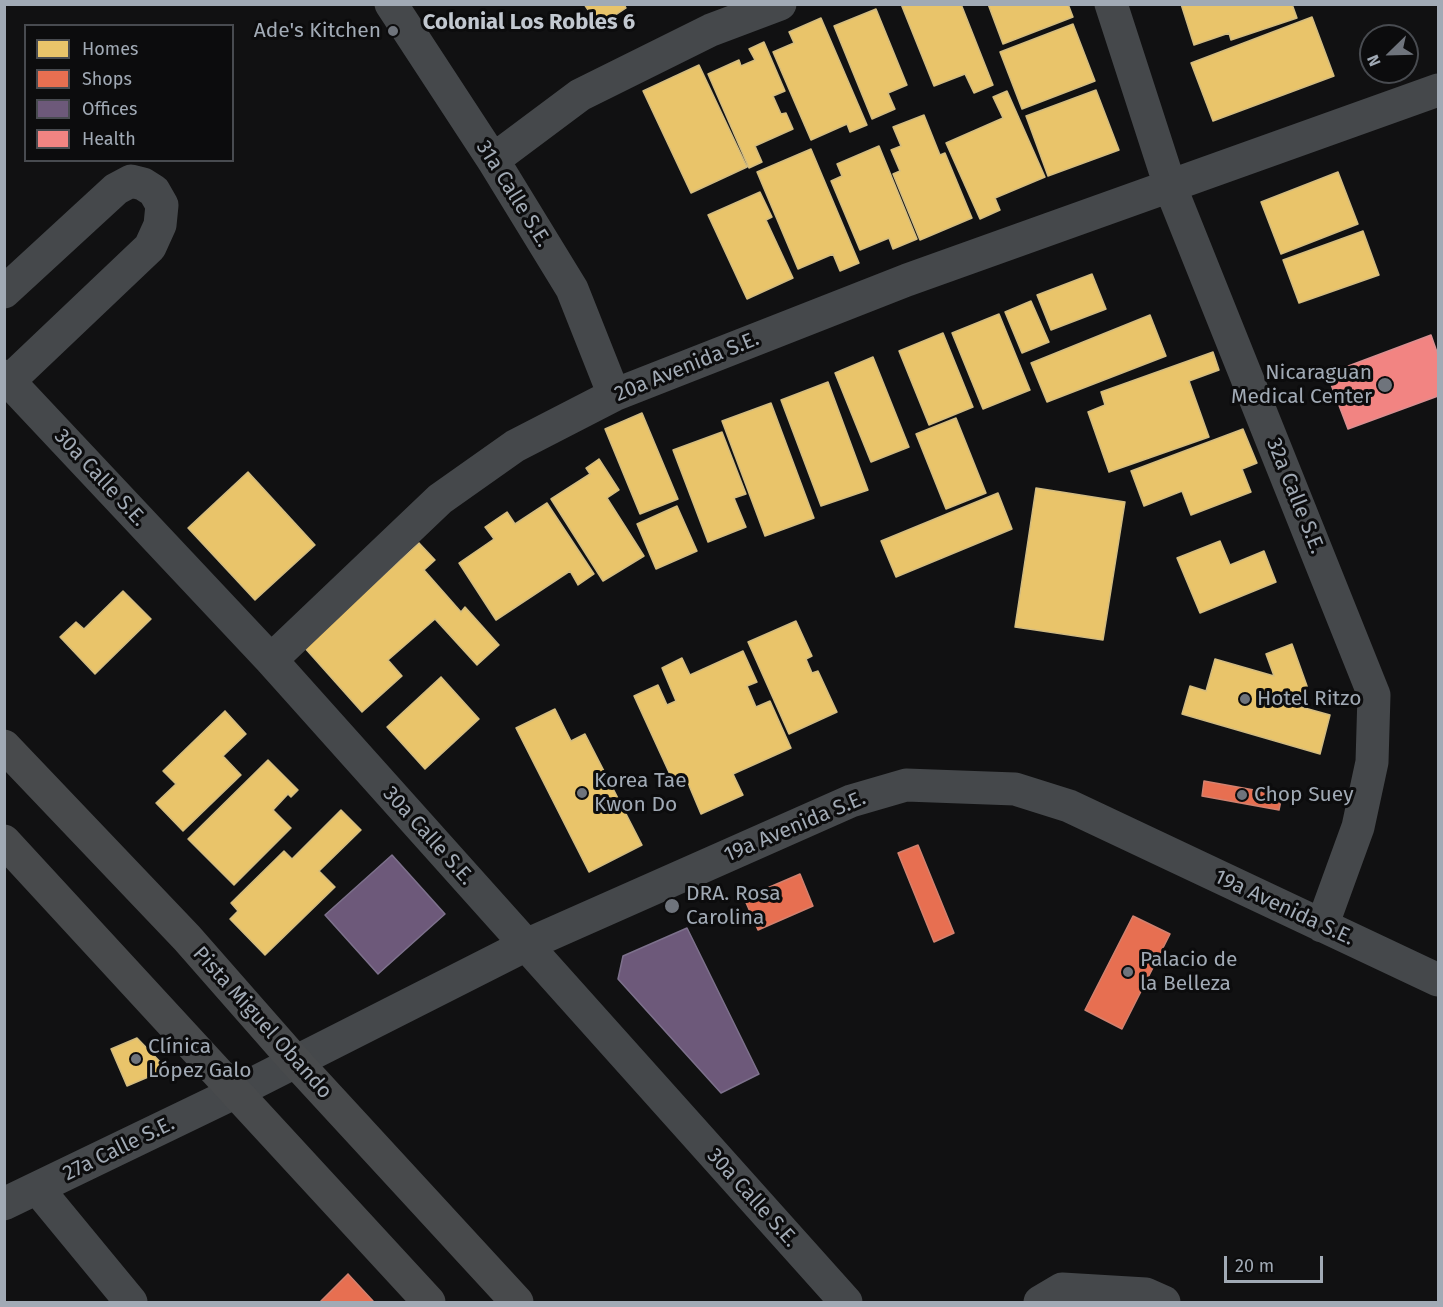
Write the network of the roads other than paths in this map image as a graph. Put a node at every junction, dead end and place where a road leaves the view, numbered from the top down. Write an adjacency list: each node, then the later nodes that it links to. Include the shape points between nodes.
1 (391, 4): 5 (street, 31a Calle S.E.)
2 (780, 4): 5 (street, via 711,30 580,95)
3 (1111, 4): 6 (street, 32a Calle S.E.)
4 (1438, 90): 6 (street, 20a Avenida S.E.)
5 (493, 160): 9 (street, 31a Calle S.E., via 572,289)
6 (1170, 186): 9 (street, 20a Avenida S.E., via 907,280); 13 (street, 32a Calle S.E., via 1374,695 1372,762 1358,827)
7 (4, 291): 8 (street, via 116,189 131,181 154,191 162,205 160,225 150,247)
8 (7, 378): 10 (street, 30a Calle S.E.)
9 (614, 395): 10 (street, 20a Avenida S.E., via 516,446 440,499)
10 (272, 660): 14 (street, 30a Calle S.E.)
11 (4, 746): 16 (main road, Pista Miguel Obando, via 187,938)
12 (4, 841): 17 (main road)
13 (1322, 926): 14 (street, 19a Avenida S.E., via 1069,806 1015,789 906,785 851,801); 15 (street, 19a Avenida S.E.)
14 (526, 945): 16 (street, 19a Avenida S.E.); 23 (street, 30a Calle S.E.)
15 (1438, 980)
16 (295, 1061): 17 (street, 19a Avenida S.E.); 22 (main road, Pista Miguel Obando)
17 (234, 1093): 18 (street, 27a Calle S.E.); 21 (main road)
18 (38, 1188): 19 (street, 27a Calle S.E.); 20 (street)
19 (4, 1204)
20 (131, 1302)
21 (429, 1302)
22 (517, 1302)
23 (846, 1302)
24 (1040, 1302): 25 (street, via 1062,1288 1146,1294)
25 (1164, 1302)

